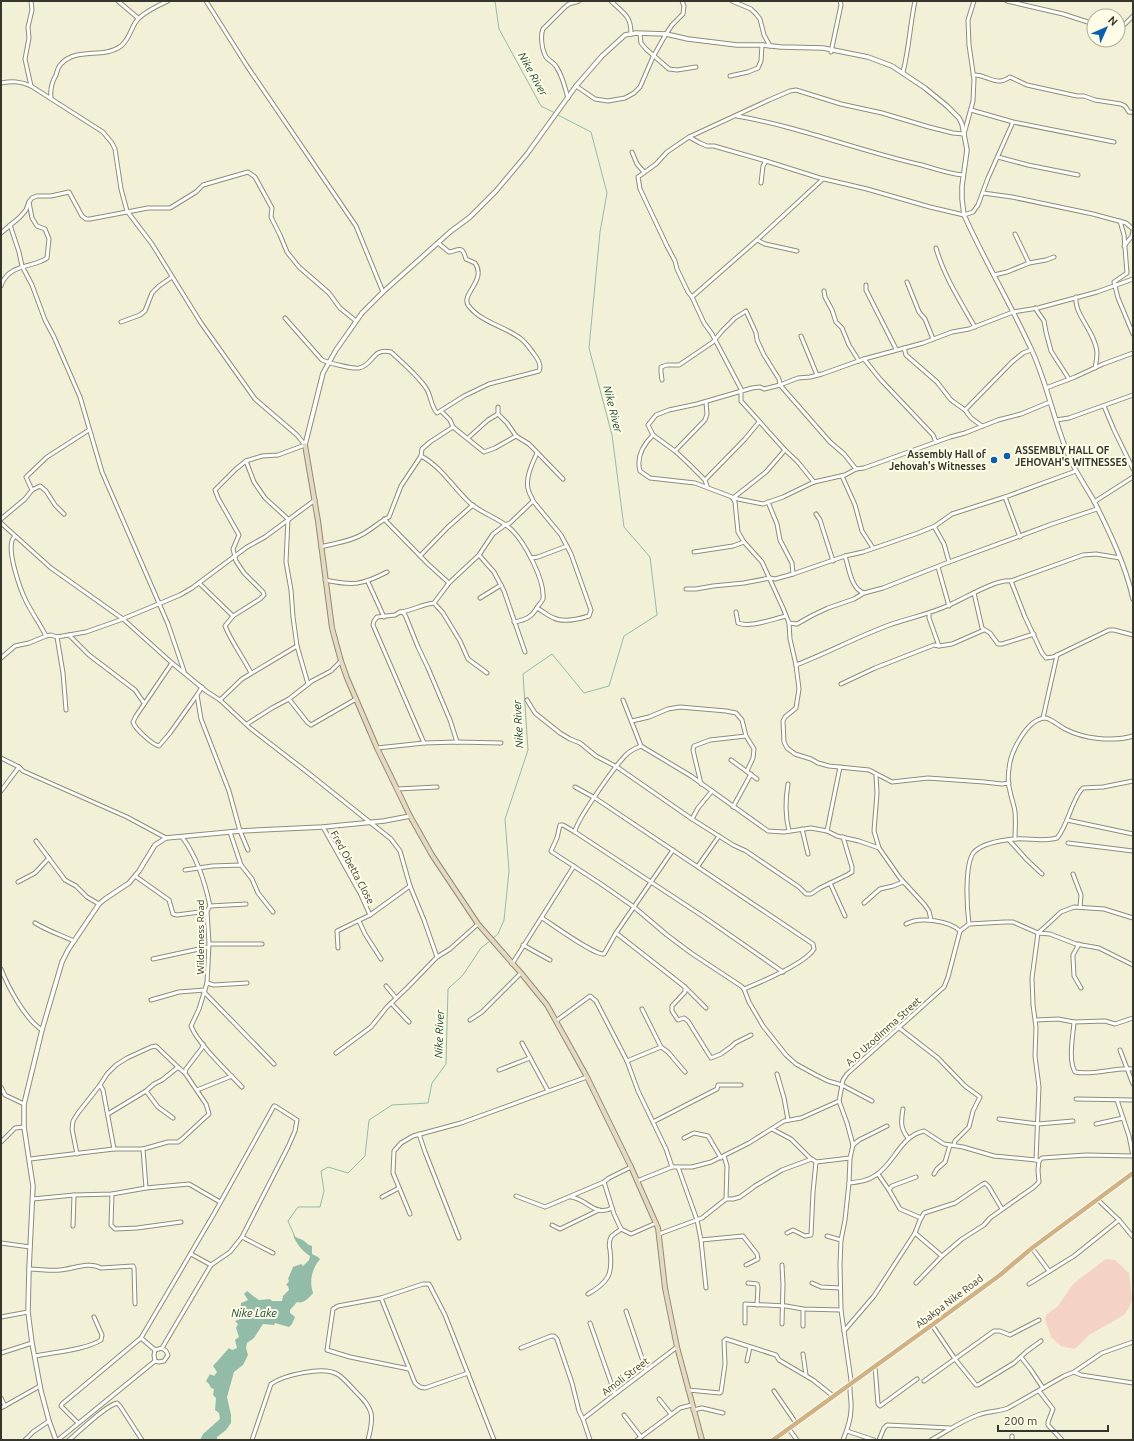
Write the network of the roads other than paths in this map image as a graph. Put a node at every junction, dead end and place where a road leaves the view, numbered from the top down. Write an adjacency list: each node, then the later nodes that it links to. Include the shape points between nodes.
1 (31, 1): 27 (street, via 25,59)
2 (118, 1): 13 (street)
3 (168, 1): 13 (street)
4 (206, 1): 71 (street, via 356,226)
5 (579, 1): 30 (street, via 565,7 542,32 546,56 561,74)
6 (612, 1): 15 (street, via 629,18)
7 (682, 1): 17 (street, via 683,14)
8 (732, 1): 19 (street, via 751,9 756,14)
9 (840, 1): 20 (street)
10 (915, 1): 23 (street)
11 (974, 1): 24 (street, via 968,20)
12 (1007, 1): 14 (street)
13 (138, 18): 29 (street, via 129,38 121,46 107,52 76,55 60,64 53,80)
14 (1086, 21)
15 (631, 34): 16 (street); 28 (street, via 625,35 602,56)
16 (640, 34): 17 (street); 21 (street, via 641,43)
17 (666, 34): 18 (street, via 737,45); 21 (street)
18 (762, 45): 19 (street); 25 (street, via 758,68)
19 (770, 46): 20 (street, via 823,48)
20 (831, 51): 23 (street, via 875,59)
21 (653, 57): 22 (street, via 669,69); 28 (street, via 640,87 624,98 608,101 595,99)
22 (696, 67)
23 (903, 72): 35 (street, via 947,106 962,124)
24 (974, 75): 31 (street); 32 (street, via 980,74 1000,81 1010,77 1031,86 1121,104)
25 (730, 76)
26 (1, 83): 27 (street, via 23,82)
27 (31, 86): 29 (street)
28 (576, 86): 30 (street)
29 (51, 98): 48 (street, via 103,132 112,143)
30 (568, 98): 56 (street, via 496,191)
31 (971, 110): 34 (street); 35 (street)
32 (1133, 113)
33 (737, 116): 35 (street, via 796,90 840,104); 36 (street); 42 (street, via 773,123 953,175)
34 (1013, 122): 37 (street); 39 (street)
35 (964, 134): 42 (street, via 967,150)
36 (689, 137): 40 (street, via 708,146); 41 (street)
37 (1114, 142)
38 (632, 152): 41 (street)
39 (998, 157): 43 (street); 46 (street)
40 (766, 161): 44 (street); 45 (street)
41 (644, 172): 72 (street, via 638,177 640,189)
42 (963, 175): 49 (street)
43 (1078, 175)
44 (823, 179): 49 (street); 55 (street)
45 (761, 183)
46 (983, 193): 49 (street, via 973,212); 50 (street)
47 (29, 202): 48 (street, via 37,196 69,192 86,219); 51 (street, via 26,210); 62 (street, via 32,218 37,226 45,229 49,239 47,258)
48 (127, 211): 64 (street, via 152,244); 78 (street, via 170,208 203,185 248,172 255,177 272,208 271,217 287,252)
49 (964, 215): 63 (street)
50 (1120, 221): 52 (street); 57 (street)
51 (10, 225): 53 (street); 62 (street)
52 (1133, 230): 57 (street, via 1132,236)
53 (1, 233)
54 (1015, 234): 61 (street)
55 (757, 240): 59 (street); 72 (street)
56 (438, 243): 71 (street); 104 (street, via 447,252 462,250 466,258 477,265 479,273 469,293 468,305 478,314 521,338 540,365 537,372 488,384)
57 (1124, 246): 69 (street, via 1127,273 1114,282)
58 (936, 248): 79 (street, via 959,302)
59 (798, 251)
60 (1054, 257): 61 (street)
61 (1029, 262): 63 (street)
62 (22, 266): 68 (street, via 11,272 2,281); 110 (street, via 80,397)
63 (994, 275): 75 (street)
64 (172, 277): 77 (street, via 152,293 145,311); 115 (street, via 255,399)
65 (1133, 279): 69 (street)
66 (907, 282): 83 (street)
67 (866, 285): 85 (street, via 866,290)
68 (1, 286)
69 (1115, 286): 73 (street); 80 (street)
70 (824, 291): 89 (street, via 836,322 842,328)
71 (383, 292): 78 (street)
72 (692, 297): 82 (street)
73 (1076, 297): 74 (street); 91 (street, via 1078,312 1087,325 1097,353)
74 (1035, 308): 75 (street); 94 (street, via 1044,321 1051,351)
75 (1013, 312): 79 (street); 86 (street)
76 (285, 318): 90 (street, via 322,360)
77 (121, 322)
78 (356, 322): 90 (street)
79 (975, 326): 83 (street)
80 (1133, 334)
81 (801, 336): 92 (street)
82 (714, 340): 93 (street, via 679,365 661,367); 95 (street, via 746,311 757,340); 97 (street)
83 (933, 340): 84 (street)
84 (904, 348): 85 (street); 103 (street, via 906,355 937,382 951,400)
85 (896, 350): 88 (street)
86 (1031, 350): 96 (street); 103 (street, via 1012,362)
87 (1133, 354): 91 (street)
88 (864, 359): 89 (street); 114 (street, via 933,435)
89 (859, 361): 92 (street)
90 (328, 363): 104 (street, via 360,368 378,352 391,352 425,386 436,412); 115 (street, via 323,373)
91 (1095, 368): 94 (street)
92 (817, 375): 95 (street, via 798,378)
93 (662, 380)
94 (1069, 380): 96 (street)
95 (780, 385): 97 (street); 122 (street)
96 (1046, 388): 100 (street)
97 (741, 392): 99 (street); 107 (street, via 741,401)
98 (1133, 396): 101 (street)
99 (706, 402): 111 (street, via 656,415 648,425); 117 (street, via 705,420)
100 (1050, 402): 106 (street); 108 (street)
101 (1104, 406): 106 (street); 121 (street)
102 (498, 407): 105 (street)
103 (965, 410): 108 (street)
104 (441, 411): 109 (street)
105 (498, 414): 112 (street); 113 (street)
106 (1056, 420): 123 (street)
107 (759, 422): 116 (street); 127 (street)
108 (982, 426): 114 (street)
109 (453, 427): 113 (street); 119 (street, via 430,442 422,450)
110 (88, 430): 130 (street, via 47,457 26,477); 179 (street, via 102,472)
111 (653, 435): 117 (street); 129 (street, via 643,446 639,460 640,471 650,478 693,482)
112 (516, 436): 113 (street, via 484,452); 118 (street)
113 (468, 438)
114 (936, 442): 122 (street, via 889,460)
115 (305, 445): 120 (street, via 278,455); 133 (main road)
116 (785, 450): 128 (street); 132 (street, via 766,472)
117 (675, 451): 127 (street)
118 (537, 453): 126 (street); 134 (street, via 528,480)
119 (421, 456): 137 (street, via 430,460); 143 (street, via 401,486 389,517)
120 (246, 461): 142 (street, via 254,482); 155 (street, via 215,490 239,534 233,549)
121 (1133, 468)
122 (856, 469): 124 (street)
123 (1076, 471): 131 (street); 136 (street)
124 (842, 476): 128 (street); 152 (street, via 855,505 862,531)
125 (1133, 477): 136 (street)
126 (563, 479)
127 (705, 480): 129 (street)
128 (814, 482): 135 (street)
129 (707, 486): 132 (street)
130 (32, 490): 139 (street, via 40,486); 141 (street)
131 (1005, 497): 146 (street, via 952,514); 148 (street)
132 (734, 498): 135 (street, via 763,504); 149 (street, via 738,532)
133 (315, 500): 142 (street); 150 (main road)
134 (533, 501): 145 (street); 151 (street, via 557,529)
135 (768, 502): 164 (street, via 780,540 792,563)
136 (1094, 502): 138 (street)
137 (473, 505): 145 (street); 156 (street)
138 (1097, 509): 148 (street); 159 (street)
139 (64, 514)
140 (816, 514): 160 (street)
141 (1, 519)
142 (288, 519): 155 (street); 197 (street, via 286,562)
143 (384, 519): 150 (street, via 351,540); 156 (street)
144 (1, 523): 147 (street)
145 (505, 525): 154 (street, via 494,534); 158 (street, via 512,530)
146 (935, 526): 152 (street); 161 (street)
147 (15, 536): 188 (street, via 51,568); 195 (street, via 12,541 15,572 26,600)
148 (1020, 537): 161 (street)
149 (744, 542): 153 (street); 165 (street, via 762,562)
150 (321, 546): 166 (main road)
151 (567, 546): 158 (street); 181 (street, via 591,614 577,619 556,620)
152 (873, 548): 157 (street)
153 (694, 552)
154 (479, 555): 170 (street); 171 (street, via 494,572)
155 (235, 556): 169 (street); 185 (street, via 244,573 264,595)
156 (420, 556): 170 (street)
157 (845, 556): 160 (street); 174 (street, via 855,586)
158 (531, 558): 181 (street, via 542,591 543,600)
159 (1120, 558): 168 (street, via 1096,554 1083,555); 173 (street)
160 (833, 561): 164 (street)
161 (949, 562): 162 (street)
162 (938, 567): 174 (street); 180 (street)
163 (387, 572): 167 (street)
164 (793, 574): 165 (street)
165 (770, 578): 172 (street); 186 (street)
166 (325, 580): 167 (street, via 352,584); 202 (main road, via 332,628)
167 (368, 582): 187 (street)
168 (1011, 582): 175 (street, via 1002,582); 193 (street)
169 (199, 583): 179 (street); 185 (street)
170 (449, 584): 178 (street)
171 (501, 585): 176 (street); 189 (street)
172 (686, 589)
173 (1132, 592): 177 (street)
174 (864, 593): 190 (street, via 813,614 797,624)
175 (974, 593): 180 (street); 191 (street)
176 (480, 598)
177 (1133, 599)
178 (434, 602): 182 (street); 207 (street, via 454,631 468,659)
179 (159, 604): 188 (street); 205 (street)
180 (949, 606): 184 (street)
181 (537, 608): 189 (street, via 530,617)
182 (400, 612): 187 (street); 224 (street, via 404,613 410,624)
183 (736, 612): 186 (street, via 738,623 741,624 765,622)
184 (929, 614): 198 (street, via 928,618); 204 (street, via 889,625)
185 (233, 616): 206 (street, via 226,626 235,648)
186 (786, 616): 190 (street)
187 (384, 617): 225 (street, via 378,617 373,625)
188 (123, 619): 192 (street, via 86,632); 203 (street)
189 (514, 622): 199 (street)
190 (788, 623): 204 (street)
191 (984, 630): 193 (street, via 999,644); 198 (street, via 952,644)
192 (69, 634): 196 (street); 217 (street, via 89,654 135,690)
193 (1034, 634): 200 (street, via 1042,654 1048,658)
194 (1133, 635): 200 (street, via 1109,630)
195 (46, 636): 196 (street); 201 (street, via 15,646)
196 (57, 637): 218 (street)
197 (297, 646): 206 (street); 208 (street)
198 (939, 646): 209 (street, via 934,645)
199 (526, 652)
200 (1057, 655): 219 (street)
201 (1, 658)
202 (341, 661): 208 (street, via 331,671); 213 (main road)
203 (172, 663): 205 (street); 217 (street)
204 (796, 665): 233 (street, via 798,698 796,708 783,721 784,742 795,754 818,763)
205 (184, 672): 210 (street)
206 (251, 673): 214 (street)
207 (487, 673)
208 (308, 684): 212 (street)
209 (841, 684)
210 (202, 687): 211 (street); 214 (street)
211 (197, 695): 217 (street, via 159,746 134,726 133,722); 255 (street, via 201,719 229,791)
212 (289, 699): 213 (street, via 311,725); 221 (street)
213 (356, 699): 228 (main road)
214 (220, 700): 221 (street)
215 (527, 700): 232 (street, via 535,713 560,732)
216 (623, 700): 220 (street)
217 (144, 703)
218 (66, 710)
219 (1043, 718): 223 (street, via 1050,719 1080,736 1116,740); 241 (street, via 1030,725 1022,735 1010,762)
220 (632, 721): 222 (street, via 680,707 726,711 739,716); 227 (street)
221 (247, 724): 252 (street)
222 (746, 736): 234 (street, via 754,749); 239 (street, via 710,740 694,746)
223 (1133, 736)
224 (457, 742): 225 (street); 226 (street)
225 (424, 743): 228 (street)
226 (501, 743)
227 (641, 746): 232 (street, via 626,754); 239 (street)
228 (377, 748): 244 (main road)
229 (1, 758): 231 (street)
230 (731, 760): 234 (street)
231 (19, 767): 245 (street); 264 (street, via 136,821)
232 (617, 767): 247 (street); 250 (street)
233 (840, 767): 236 (street, via 869,770); 257 (street)
234 (747, 771): 235 (street)
235 (752, 774): 237 (street); 248 (street)
236 (876, 775): 241 (street, via 892,782 928,778); 269 (street, via 874,831)
237 (757, 779)
238 (1133, 782): 251 (street, via 1083,788)
239 (701, 784): 246 (street)
240 (788, 784): 256 (street, via 786,816)
241 (1009, 784): 265 (street, via 1015,810)
242 (437, 787): 244 (street)
243 (576, 787): 247 (street)
244 (397, 789): 249 (main road)
245 (1, 791)
246 (712, 791): 248 (street); 250 (street)
247 (594, 798): 259 (street, via 577,824); 271 (street)
248 (733, 807): 256 (street, via 768,831)
249 (410, 816): 252 (street); 303 (main road, via 432,855)
250 (692, 819): 261 (street)
251 (1068, 820): 260 (street); 265 (street, via 1057,838)
252 (368, 822): 253 (street); 287 (street, via 398,846)
253 (323, 827): 255 (street); 296 (street, Fred Obetta Close)
254 (802, 829): 256 (street); 257 (street); 273 (street)
255 (240, 831): 258 (street); 270 (street)
256 (789, 831)
257 (827, 831): 263 (street)
258 (230, 832): 262 (street); 275 (street)
259 (575, 832): 276 (street, via 560,825 551,850); 284 (street)
260 (1133, 834)
261 (719, 836): 277 (street); 286 (street, via 806,894 811,894)
262 (182, 837): 264 (street); 278 (street, Wilderness Road)
263 (843, 837): 269 (street); 286 (street, via 852,869 850,873)
264 (166, 838): 282 (street, via 155,845)
265 (1015, 839): 266 (street)
266 (1009, 840): 280 (street); 305 (street, via 980,848 971,857 967,889)
267 (36, 841): 274 (street)
268 (1068, 843): 272 (street)
269 (879, 848): 285 (street)
270 (248, 850)
271 (673, 850): 277 (street); 284 (street)
272 (1133, 852)
273 (808, 854)
274 (49, 858): 283 (street, via 35,873); 289 (street, via 64,880)
275 (241, 865): 278 (street); 295 (street)
276 (574, 866): 292 (street); 298 (street)
277 (698, 866): 322 (street, via 813,944 814,949 810,953)
278 (199, 868): 279 (street); 291 (street, Wilderness Road)
279 (185, 870)
280 (1042, 874)
281 (1073, 874): 293 (street, via 1081,896)
282 (135, 876): 289 (street); 294 (street, via 169,900 173,914)
283 (18, 882)
284 (651, 882): 292 (street); 322 (street)
285 (903, 882): 288 (street, via 880,889); 300 (street, via 924,904)
286 (830, 883): 297 (street)
287 (410, 886): 296 (street); 315 (street)
288 (864, 903)
289 (99, 904): 309 (street)
290 (246, 904): 291 (street)
291 (210, 906): 294 (street, Wilderness Road)
292 (634, 907): 307 (street); 329 (street, via 691,953)
293 (1080, 907): 299 (street, via 1104,909); 308 (street, via 1061,912)
294 (207, 911): 313 (street, Wilderness Road)
295 (273, 912)
296 (370, 915): 301 (street)
297 (845, 916)
298 (542, 918): 307 (street, via 602,955); 312 (street)
299 (1133, 918)
300 (932, 920): 304 (street, via 915,920); 306 (street, via 954,925)
301 (359, 921): 314 (street, via 337,931); 317 (street)
302 (35, 923): 309 (street)
303 (478, 924): 315 (street); 319 (main road)
304 (906, 924)
305 (969, 924): 306 (street); 308 (street, via 1010,922)
306 (960, 931): 342 (street, A.O Uzodimma Street, via 944,987)
307 (616, 933): 327 (street)
308 (1038, 933): 311 (street, via 1050,934); 338 (street, via 1032,978)
309 (74, 941): 343 (street, via 62,962)
310 (262, 944): 313 (street)
311 (1079, 944): 320 (street, via 1102,950); 328 (street, via 1073,958 1074,976)
312 (523, 945): 318 (street); 319 (street)
313 (208, 946): 316 (street); 325 (street, Wilderness Road)
314 (338, 948)
315 (437, 957): 331 (street)
316 (153, 959)
317 (381, 959)
318 (550, 960)
319 (512, 964): 323 (main road)
320 (1133, 965)
321 (1, 969): 343 (street, via 23,1008)
322 (783, 972): 329 (street)
323 (521, 973): 337 (street, via 482,1012); 339 (main road, via 547,1005)
324 (247, 983): 325 (street)
325 (207, 984): 330 (street, Wilderness Road)
326 (386, 986): 331 (street)
327 (685, 987): 334 (street); 344 (street, via 685,992 672,1006 672,1011 678,1020 684,1018 688,1021 712,1058)
328 (1081, 988)
329 (744, 989): 365 (street, via 763,1026 786,1055 816,1075)
330 (204, 991): 332 (street, via 179,992); 346 (street, Wilderness Road, via 191,1026); 352 (street)
331 (396, 998): 333 (street)
332 (150, 1000)
333 (391, 1003): 340 (street); 349 (street, via 371,1027)
334 (706, 1008)
335 (642, 1009): 347 (street)
336 (1133, 1018): 341 (street, via 1115,1024)
337 (470, 1020)
338 (1036, 1020): 341 (street, via 1058,1019); 385 (street)
339 (556, 1021): 351 (street, via 590,996 598,1005); 361 (main road)
340 (409, 1022)
341 (1074, 1022): 354 (street, via 1071,1051 1075,1072)
342 (898, 1026): 365 (street, A.O Uzodimma Street, via 847,1074); 395 (street, via 938,1058 980,1098 969,1126)
343 (42, 1030): 376 (street)
344 (751, 1035)
345 (522, 1043): 350 (street)
346 (203, 1044): 358 (street, via 186,1069); 360 (street)
347 (661, 1047): 351 (street); 357 (street)
348 (1120, 1050): 354 (street)
349 (336, 1053)
350 (530, 1058): 355 (street); 370 (street)
351 (627, 1061): 384 (street)
352 (274, 1064)
353 (178, 1068): 358 (street); 363 (street, via 156,1046 151,1047 116,1065); 369 (street)
354 (1126, 1069): 356 (street); 362 (street)
355 (499, 1070)
356 (1133, 1070)
357 (685, 1072)
358 (186, 1073): 368 (street)
359 (777, 1074): 382 (street)
360 (232, 1076): 367 (street); 368 (street)
361 (587, 1077): 370 (street); 406 (main road)
362 (1133, 1084)
363 (100, 1085): 378 (street, via 104,1090); 398 (street, via 73,1121)
364 (741, 1085): 384 (street, via 718,1085 717,1089)
365 (842, 1085): 374 (street, A.O Uzodimma Street); 375 (street)
366 (1, 1087): 376 (street, via 5,1095)
367 (242, 1087)
368 (197, 1090): 397 (street, via 206,1104 209,1116 178,1142)
369 (146, 1091): 378 (street); 379 (street, via 158,1107)
370 (548, 1091): 390 (street, via 461,1123)
371 (1076, 1099): 372 (street)
372 (1117, 1100): 373 (street); 380 (street)
373 (1133, 1100)
374 (839, 1101): 382 (street, via 801,1118); 394 (street)
375 (872, 1101)
376 (24, 1104): 388 (street)
377 (902, 1109): 392 (street, via 901,1124)
378 (108, 1114): 396 (street)
379 (174, 1118)
380 (1123, 1118): 386 (street); 399 (street)
381 (999, 1119): 385 (street)
382 (788, 1120): 389 (street)
383 (1073, 1121): 385 (street)
384 (653, 1122): 407 (street)
385 (1038, 1124): 404 (street)
386 (1096, 1124)
387 (887, 1126): 394 (street)
388 (24, 1127): 393 (street, via 15,1128); 402 (street)
389 (772, 1129): 400 (street); 403 (street, via 791,1139)
390 (419, 1134): 417 (street, via 407,1138 394,1151 394,1173); 446 (street)
391 (684, 1138): 400 (street, via 694,1133 708,1136)
392 (908, 1138): 395 (street, via 924,1131 944,1144); 410 (street)
393 (1, 1142)
394 (853, 1145): 401 (street)
395 (952, 1145): 404 (street, via 994,1156); 411 (street, via 945,1162)
396 (114, 1149): 397 (street); 398 (street)
397 (143, 1149): 416 (street)
398 (77, 1154): 402 (street)
399 (1133, 1156): 404 (street, via 1086,1155)
400 (723, 1157): 408 (street, via 701,1166); 424 (street, via 727,1166)
401 (850, 1158): 405 (street); 415 (street)
402 (30, 1159): 425 (street)
403 (811, 1159): 405 (street); 424 (street, via 782,1170 740,1197)
404 (1038, 1160): 429 (street, via 1039,1182)
405 (816, 1162): 440 (street, via 810,1236 793,1230)
406 (631, 1167): 413 (main road); 414 (street)
407 (672, 1167): 408 (street); 413 (street)
408 (678, 1167): 433 (street)
409 (1133, 1173): 426 (main road, Abakpa Nike Road)
410 (878, 1174): 415 (street); 418 (street)
411 (934, 1174)
412 (916, 1177): 418 (street, via 892,1186)
413 (637, 1181): 436 (main road)
414 (604, 1182): 423 (street); 428 (street)
415 (849, 1183): 448 (street)
416 (146, 1188): 419 (street); 427 (street, via 189,1184)
417 (399, 1188): 421 (street); 431 (street)
418 (889, 1190): 432 (street, via 900,1209)
419 (112, 1194): 420 (street); 435 (street, via 111,1226 115,1229)
420 (74, 1195): 425 (street); 438 (street)
421 (382, 1196)
422 (516, 1196): 423 (street, via 545,1207)
423 (569, 1196): 430 (street, via 576,1197)
424 (726, 1199): 433 (street)
425 (33, 1200): 450 (street)
426 (1098, 1200): 434 (street); 451 (main road, Abakpa Nike Road)
427 (220, 1202): 444 (street, via 274,1106 295,1118 295,1131 288,1147); 453 (street)
428 (612, 1208): 430 (street); 439 (street)
429 (1002, 1209): 432 (street, via 985,1183 955,1203 928,1211); 454 (street)
430 (599, 1210): 437 (street, via 560,1229)
431 (410, 1214)
432 (921, 1218): 441 (street)
433 (697, 1220): 442 (street); 447 (street)
434 (1119, 1220): 445 (street); 459 (street, via 1074,1256)
435 (181, 1222)
436 (656, 1223): 439 (street, via 631,1234); 442 (main road)
437 (552, 1225)
438 (73, 1226)
439 (621, 1229): 466 (street, via 610,1241 609,1277 600,1287)
440 (787, 1233)
441 (915, 1233): 454 (street); 483 (street, via 874,1296)
442 (659, 1234): 488 (main road, via 665,1288)
443 (827, 1236): 448 (street)
444 (242, 1237): 452 (street); 456 (street, via 230,1252)
445 (1133, 1237)
446 (459, 1238)
447 (701, 1240): 455 (street, via 743,1236 758,1257 756,1261); 464 (street)
448 (841, 1240): 465 (street)
449 (1, 1243): 450 (street)
450 (30, 1247): 458 (street)
451 (1032, 1248): 459 (street); 481 (main road, Abakpa Nike Road)
452 (273, 1253)
453 (191, 1254): 456 (street); 484 (street)
454 (942, 1256): 462 (street)
455 (746, 1264)
456 (211, 1265): 490 (street)
457 (782, 1265): 470 (street)
458 (29, 1269): 468 (street, via 133,1266); 474 (street)
459 (1049, 1272): 463 (street)
460 (748, 1283): 469 (street, via 757,1284)
461 (812, 1283): 465 (street)
462 (916, 1283)
463 (1029, 1284)
464 (706, 1288)
465 (840, 1288): 472 (street)
466 (588, 1294)
467 (381, 1298): 501 (street); 501 (street, via 333,1309 327,1350); 504 (street, via 429,1284 445,1315)
468 (135, 1304)
469 (757, 1305): 470 (street); 479 (street, via 745,1304)
470 (782, 1306): 471 (street); 480 (street)
471 (803, 1309): 472 (street); 482 (street)
472 (841, 1310): 483 (street)
473 (626, 1311): 502 (street)
474 (28, 1312): 475 (street); 487 (street)
475 (1, 1317)
476 (94, 1317): 495 (street, via 102,1334 101,1340 96,1344)
477 (1039, 1320): 497 (street, via 1010,1335 1000,1331 994,1332)
478 (590, 1323): 515 (street)
479 (745, 1323)
480 (782, 1324)
481 (932, 1325): 497 (street); 500 (main road, Abakpa Nike Road)
482 (803, 1326)
483 (844, 1331): 509 (street)
484 (141, 1338): 492 (street); 527 (street, via 62,1404 61,1406)
485 (1041, 1341): 496 (street)
486 (1133, 1342): 503 (street, via 1102,1353)
487 (32, 1343): 493 (street); 495 (street)
488 (677, 1347): 502 (street, Amoli Street); 512 (main road)
489 (750, 1347): 499 (street); 505 (street, via 776,1355 779,1360); 512 (street, via 725,1339 721,1392)
490 (162, 1348): 492 (street); 498 (street, via 168,1355 164,1361)
491 (521, 1348): 525 (street, via 551,1336 557,1339)
492 (155, 1350): 498 (street)
493 (1, 1353)
494 (803, 1354): 505 (street)
495 (35, 1356): 510 (street)
496 (1021, 1357): 497 (street, via 978,1385 974,1384); 511 (street)
497 (955, 1359): 507 (street)
498 (155, 1361): 527 (street)
499 (747, 1361)
500 (875, 1366): 506 (street, via 880,1406); 509 (main road, Abakpa Nike Road)
501 (409, 1369): 504 (street, via 415,1384 425,1388)
502 (646, 1370): 515 (street, Amoli Street)
503 (1074, 1372): 508 (street, via 1081,1376); 511 (street)
504 (468, 1373): 539 (street)
505 (806, 1375): 516 (street)
506 (917, 1379)
507 (924, 1381)
508 (1133, 1383)
509 (850, 1384): 516 (main road, Abakpa Nike Road); 531 (street, via 851,1410)
510 (40, 1386): 519 (street); 526 (street)
511 (1043, 1388): 514 (street)
512 (688, 1390): 520 (main road)
513 (774, 1391): 528 (street)
514 (1039, 1391): 529 (street, via 1008,1408 976,1415); 549 (street, via 1053,1409 1048,1424)
515 (615, 1394): 525 (street, Amoli Street)
516 (833, 1396): 528 (main road, Abakpa Nike Road)
517 (1, 1398): 519 (street)
518 (659, 1399): 523 (street)
519 (5, 1406): 521 (street)
520 (693, 1407): 522 (street); 523 (street, via 680,1408); 542 (main road)
521 (1, 1408)
522 (723, 1413)
523 (671, 1414): 532 (street)
524 (624, 1415): 532 (street)
525 (583, 1419): 540 (street)
526 (49, 1421): 533 (street); 534 (street)
527 (78, 1424): 534 (street)
528 (796, 1424): 530 (main road, Abakpa Nike Road)
529 (950, 1428): 547 (street, via 887,1426); 548 (street)
530 (789, 1429): 543 (main road, Abakpa Nike Road); 544 (street)
531 (847, 1431): 545 (street); 546 (street)
532 (641, 1437): 541 (street)
533 (26, 1440)
534 (57, 1440)
535 (69, 1440): 536 (street, via 117,1403)
536 (142, 1440)
537 (252, 1440): 538 (street, via 271,1384 276,1380 315,1371 337,1374 367,1403 372,1421)
538 (368, 1440)
539 (494, 1440)
540 (590, 1440)
541 (637, 1440)
542 (702, 1440)
543 (773, 1440)
544 (797, 1440)
545 (843, 1440)
546 (874, 1440)
547 (879, 1440)
548 (931, 1440)
549 (1062, 1440)

